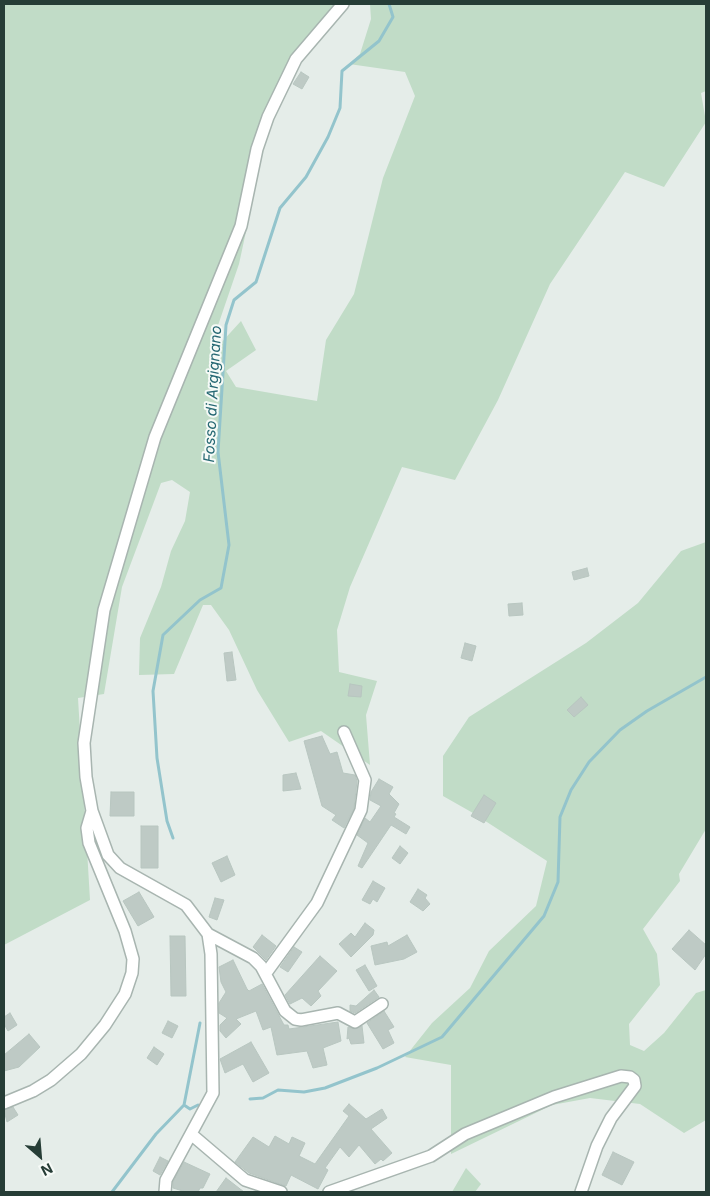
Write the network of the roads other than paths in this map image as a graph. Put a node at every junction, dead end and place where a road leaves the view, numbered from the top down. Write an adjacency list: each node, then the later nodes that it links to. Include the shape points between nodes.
1 (343, 4): 3 (street, via 296,59 268,117 257,149 241,226 155,437 104,610 84,743)
2 (344, 732): 5 (street, via 365,780 361,810 317,903)
3 (92, 811): 4 (street, via 108,855 120,868 186,905); 7 (street, via 87,828 89,842 125,931 133,959 132,973 125,994 81,1054 45,1083)
4 (208, 934): 5 (street, via 253,958); 8 (street, via 213,1093)
5 (266, 973): 6 (street, via 285,1010 295,1019 338,1013 356,1021)
6 (382, 1004)
7 (4, 1103)
8 (191, 1134): 9 (street, via 166,1180); 10 (street, via 244,1180)
9 (165, 1192)
10 (281, 1192)
11 (329, 1192): 12 (street, via 426,1158 465,1134 554,1097 621,1076 630,1077 634,1086 607,1125)
12 (581, 1192)

